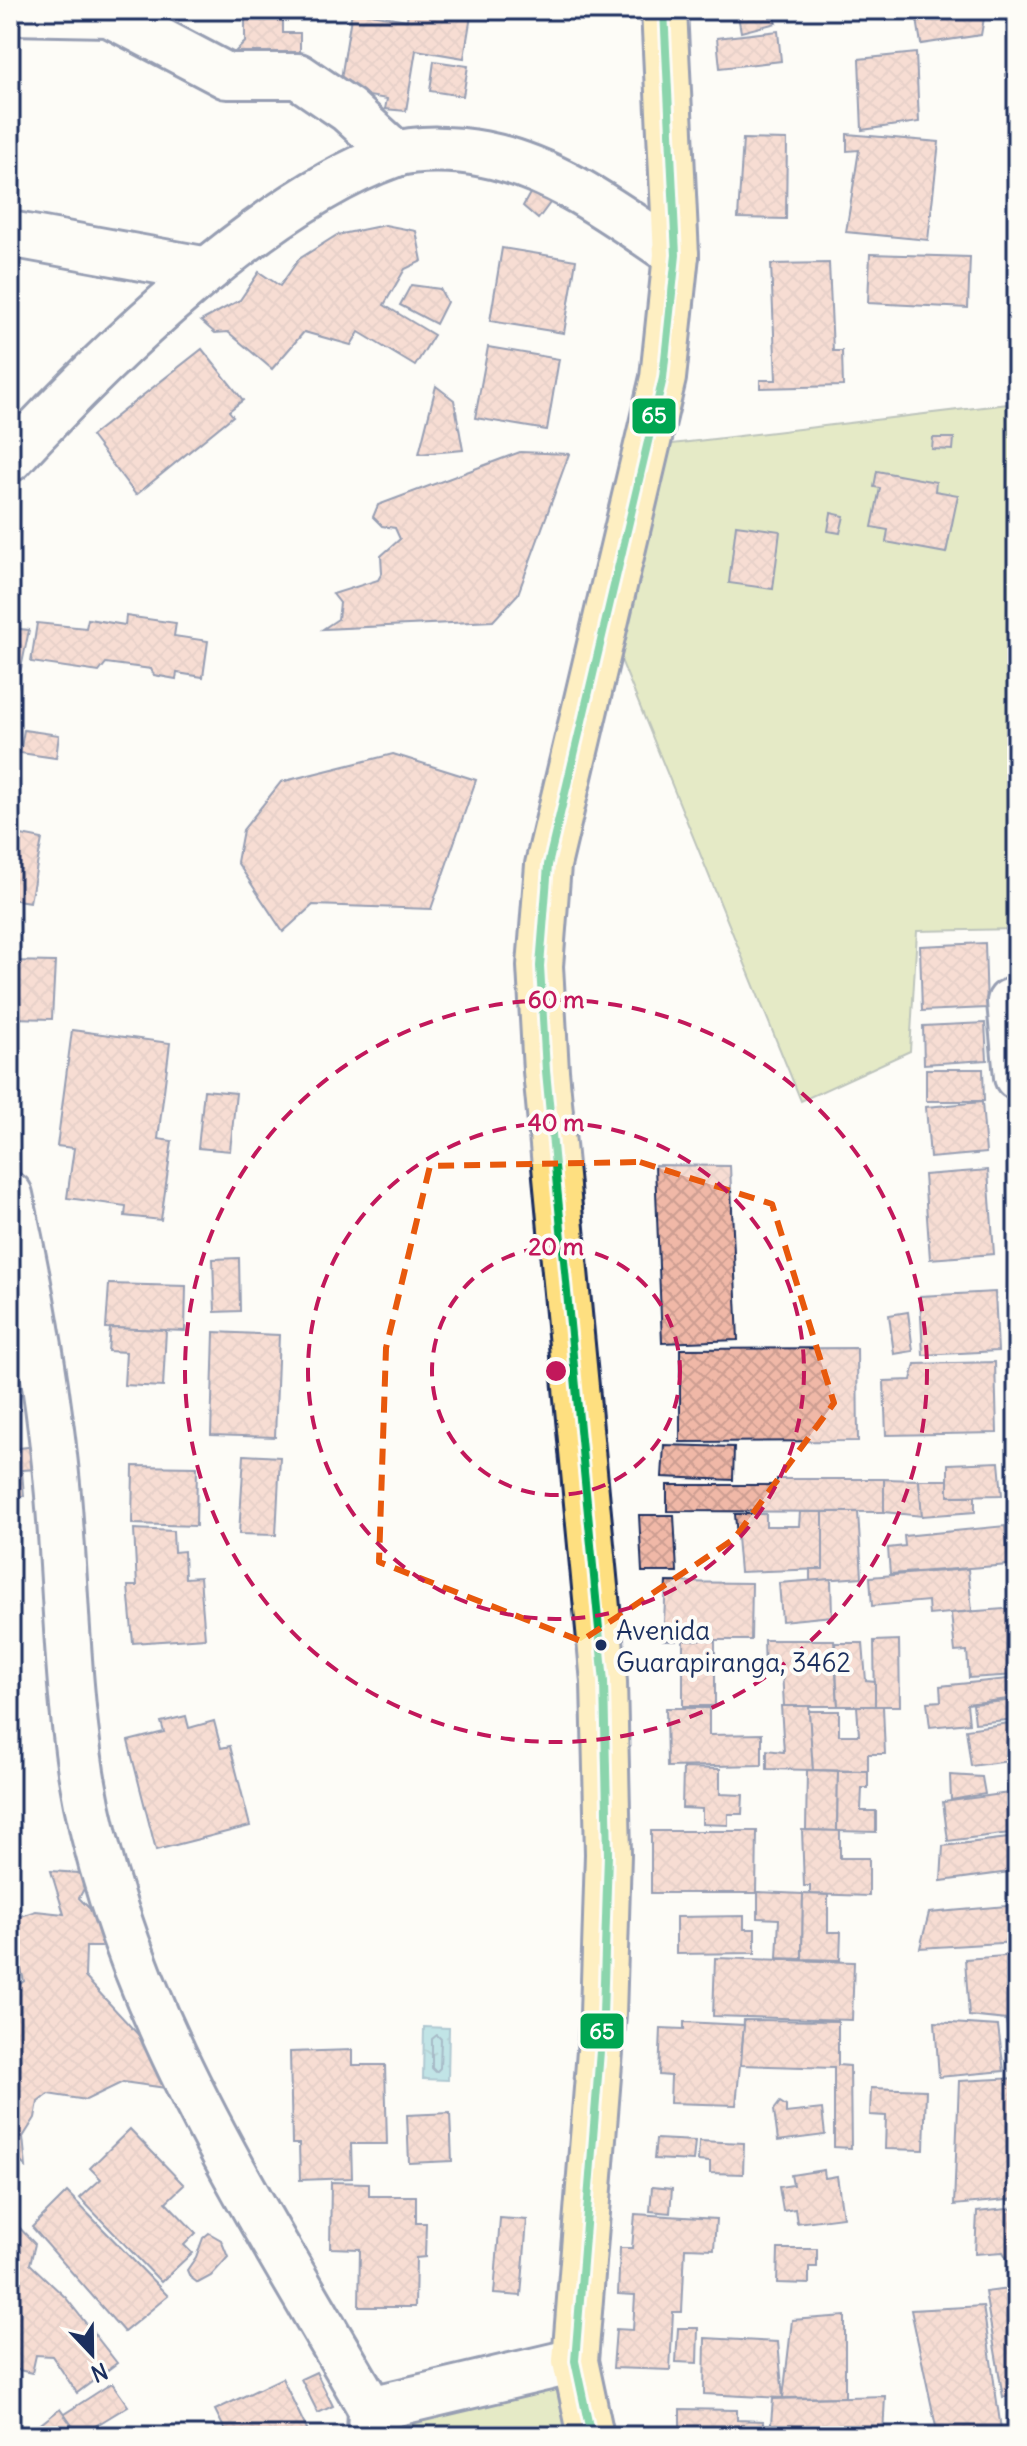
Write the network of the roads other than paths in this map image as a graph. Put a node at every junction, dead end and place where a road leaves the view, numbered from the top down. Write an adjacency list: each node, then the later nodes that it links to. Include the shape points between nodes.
1 (664, 10): 5 (main road)
2 (10, 12): 3 (street, via 109,14 227,76 298,76 348,110)
3 (396, 154): 5 (street, via 482,154 548,174); 6 (street, via 346,176)
4 (10, 234): 6 (street)
5 (676, 255): 11 (main road, via 663,378 548,865 540,966 604,1682 608,1854 603,2014)
6 (208, 270): 7 (street, via 63,402)
7 (10, 459)
8 (1010, 1002): 9 (street)
9 (1017, 1077)
10 (10, 1195): 12 (street, via 46,1376 82,1772 112,1900 139,1981)
11 (575, 2361): 12 (street); 13 (main road)
12 (370, 2422)
13 (591, 2436)

